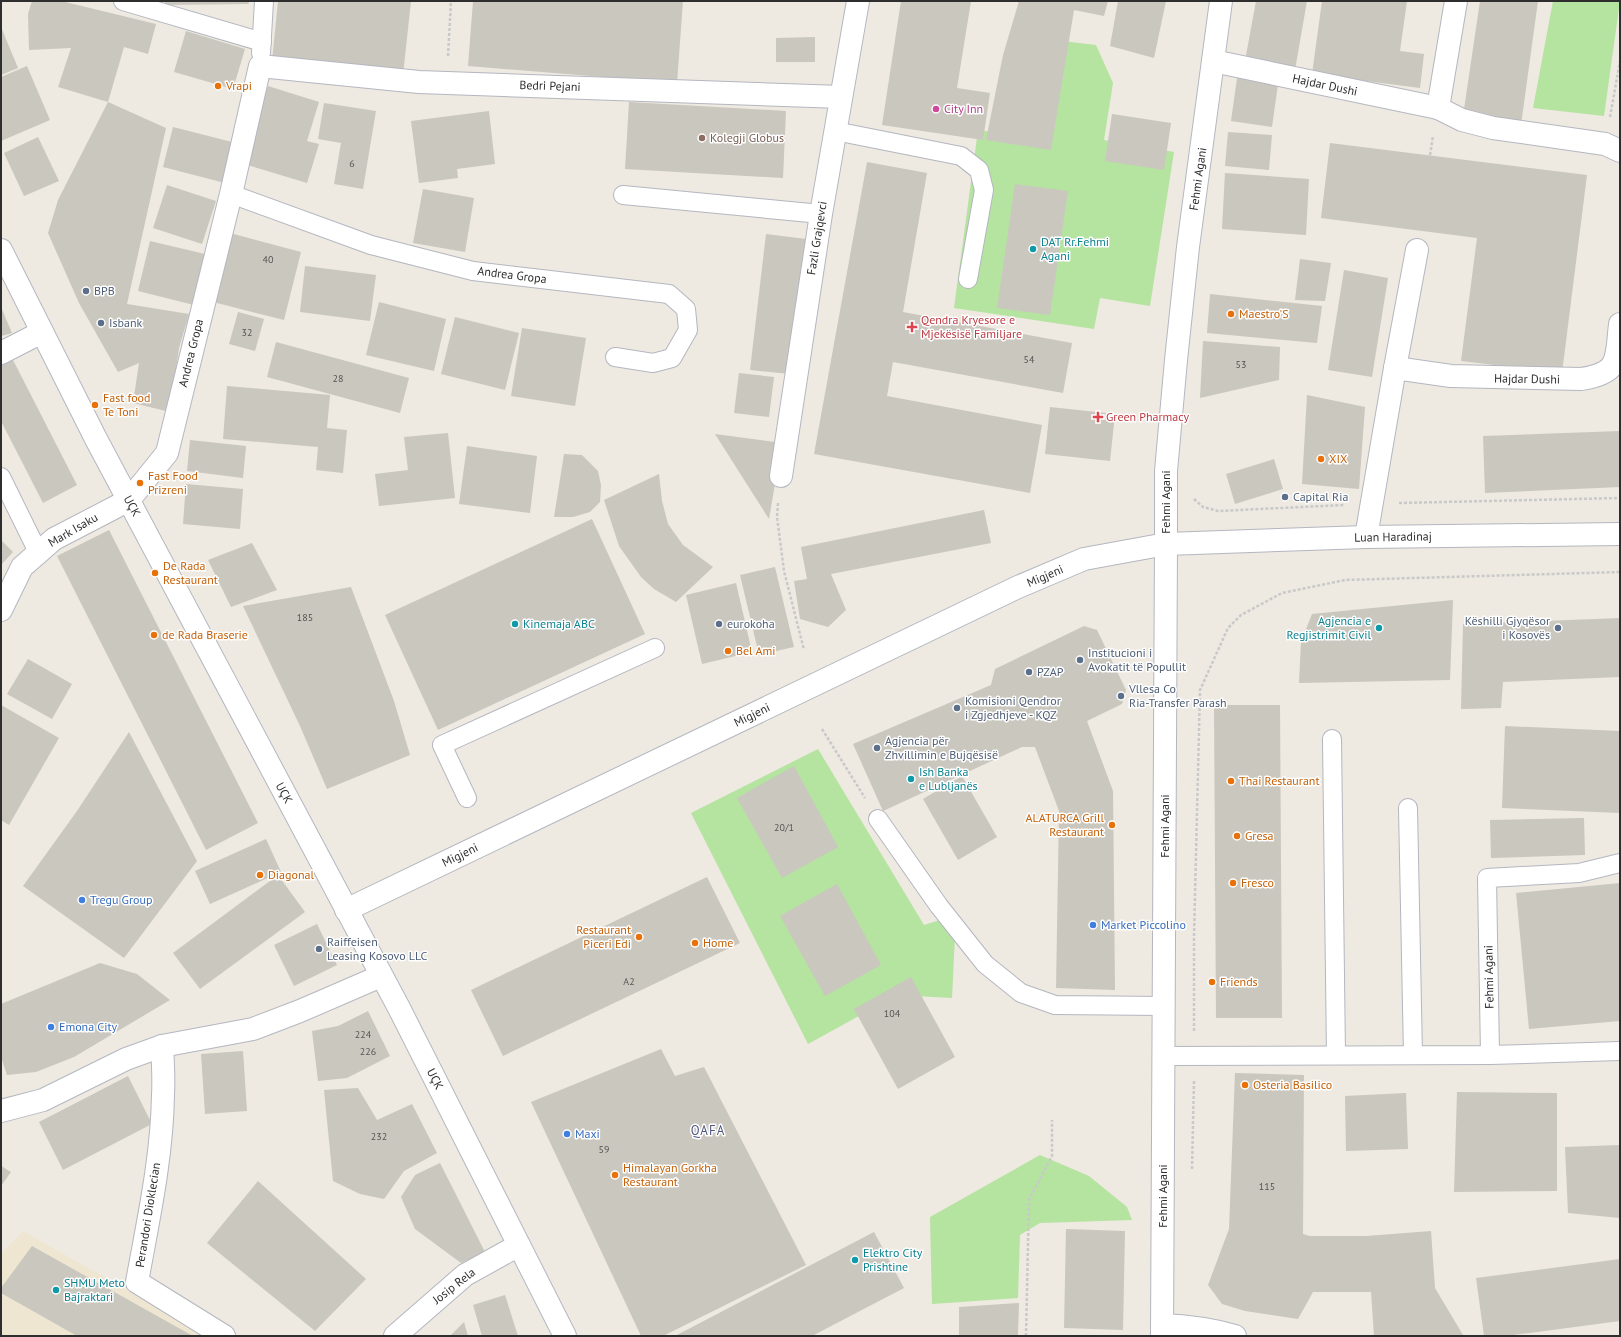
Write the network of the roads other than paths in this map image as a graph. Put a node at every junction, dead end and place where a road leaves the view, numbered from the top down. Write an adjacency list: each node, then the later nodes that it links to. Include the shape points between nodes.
1 (123, 1): 6 (lane)
2 (264, 1): 7 (lane, Andrea Gropa)
3 (858, 1): 10 (street, Fazli Grajqevci)
4 (1221, 1): 8 (street, Fehmi Agani)
5 (1456, 1): 11 (street)
6 (151, 5): 7 (lane)
7 (262, 42): 9 (lane, Andrea Gropa)
8 (1213, 61): 11 (street, Hajdar Dushi); 30 (street, Fehmi Agani, via 1176,360 1166,471)
9 (260, 66): 10 (street, Bedri Pejani, via 419,82); 14 (street, Andrea Gropa)
10 (841, 97): 12 (street, Fazli Grajqevci)
11 (1438, 108): 13 (street, Hajdar Dushi, via 1462,120 1493,128)
12 (835, 131): 16 (street, Fazli Grajqevci); 19 (lane, via 961,156 979,170 984,190)
13 (1613, 147)
14 (231, 194): 23 (lane, Andrea Gropa, via 371,245 411,256 473,271 670,294 686,309 688,330 672,358 653,363); 27 (street, Andrea Gropa, via 167,453)
15 (623, 195): 16 (lane)
16 (821, 214): 25 (street, Fazli Grajqevci)
17 (1, 250): 21 (street, UÇK)
18 (1417, 250): 24 (street)
19 (968, 279)
20 (1620, 324): 24 (street, Hajdar Dushi, via 1616,359 1610,370 1597,377 1458,377)
21 (42, 332): 22 (street); 27 (street, UÇK)
22 (1, 353)
23 (615, 357)
24 (1395, 368): 29 (street)
25 (781, 476)
26 (1, 477): 31 (lane)
27 (129, 500): 31 (street, Mark Isaku, via 54,539); 39 (street, UÇK)
28 (1620, 534): 29 (street, Luan Haradinaj)
29 (1366, 537): 30 (street, Luan Haradinaj)
30 (1166, 544): 39 (street, Migjeni, via 1084,559 1018,587); 41 (street, Fehmi Agani)
31 (38, 552): 32 (street, Mark Isaku, via 22,567)
32 (1, 610)
33 (655, 648): 35 (lane, via 442,744)
34 (1332, 739): 44 (lane)
35 (467, 798)
36 (1408, 808): 45 (lane)
37 (878, 819): 41 (lane, via 939,906 985,964 1021,993 1055,1004)
38 (1620, 863): 46 (lane, Fehmi Agani, via 1579,873 1487,878)
39 (346, 910): 40 (street, UÇK)
40 (381, 976): 42 (street, via 253,1029); 49 (street, UÇK)
41 (1164, 1006): 47 (street, Fehmi Agani)
42 (162, 1046): 48 (street, via 126,1059 44,1100); 51 (street, Perandori Dioklecian, via 163,1095 160,1140 137,1282)
43 (1620, 1051): 46 (lane)
44 (1336, 1055): 45 (lane); 47 (lane)
45 (1413, 1055): 46 (lane)
46 (1490, 1055)
47 (1164, 1056): 50 (street, Fehmi Agani)
48 (1, 1110)
49 (520, 1245): 52 (street, Josip Rela, via 465,1275); 53 (street, UÇK)
50 (1162, 1330): 54 (street, via 1212,1330)
51 (224, 1336)
52 (395, 1336)
53 (565, 1336)
54 (1235, 1336)

